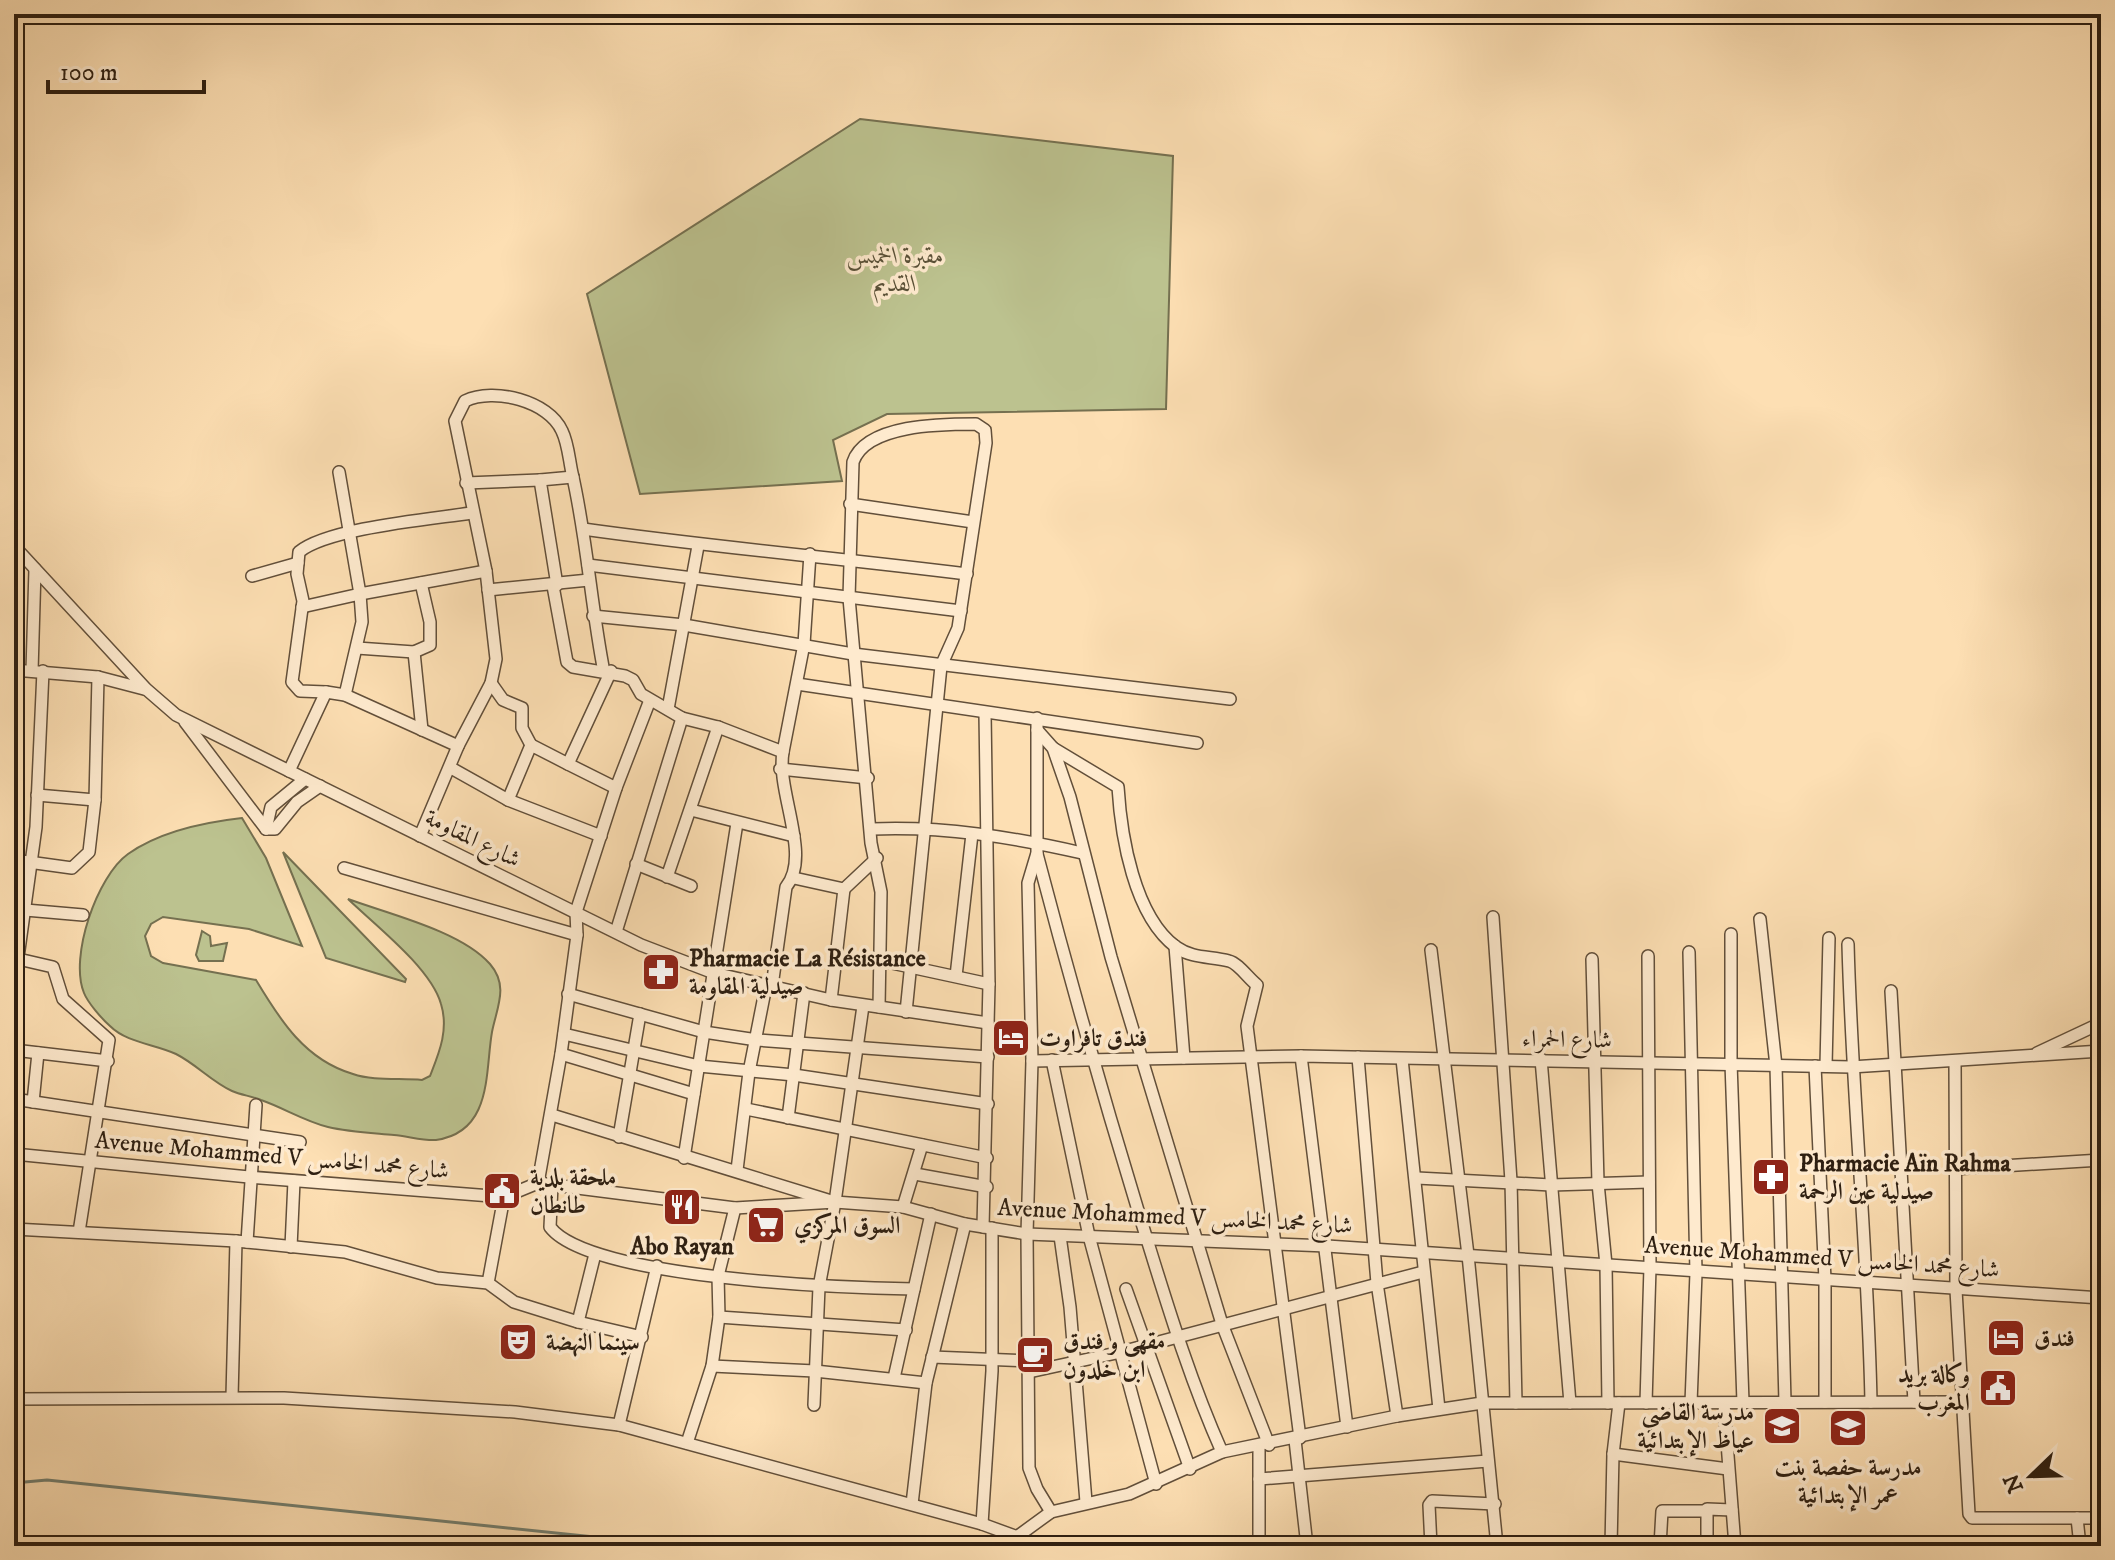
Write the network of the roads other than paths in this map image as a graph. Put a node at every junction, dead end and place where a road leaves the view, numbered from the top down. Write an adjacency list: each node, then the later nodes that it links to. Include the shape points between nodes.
1 (339, 472): 9 (street)
2 (573, 477): 3 (street); 4 (street, via 563,433 550,413 532,404 481,396 465,401 456,414); 8 (street)
3 (540, 480): 4 (street); 23 (street)
4 (466, 483): 6 (street)
5 (850, 504): 7 (street); 7 (street, via 853,462 865,444 917,428 976,424 985,430 986,443); 13 (street)
6 (471, 513): 9 (street); 17 (street)
7 (973, 522): 18 (street)
8 (583, 529): 11 (street); 15 (street)
9 (351, 533): 14 (street, via 310,544 298,554); 25 (street)
10 (14, 546): 16 (street, شارع المقاومة)
11 (698, 546): 12 (street); 20 (street)
12 (810, 554): 13 (street); 26 (street)
13 (848, 559): 18 (street); 27 (street)
14 (298, 563): 19 (street); 28 (street)
15 (588, 565): 20 (street); 21 (street)
16 (35, 569): 38 (street); 43 (street, شارع المقاومة)
17 (486, 571): 22 (street); 24 (street)
18 (967, 574): 29 (street)
19 (252, 576)
20 (691, 578): 26 (street); 31 (street)
21 (589, 580): 23 (street); 30 (street)
22 (421, 583): 25 (street); 34 (street, via 432,641 425,650)
23 (555, 586): 24 (street); 39 (street, via 567,662 580,670)
24 (488, 590): 41 (street, via 496,659)
25 (360, 594): 28 (street); 33 (street)
26 (808, 594): 27 (street); 32 (street)
27 (849, 598): 29 (street); 35 (street)
28 (302, 607): 44 (street, via 292,682 300,691)
29 (961, 611): 36 (street, via 955,642)
30 (593, 616): 31 (street); 39 (street)
31 (684, 625): 32 (street); 50 (street)
32 (804, 644): 35 (street); 42 (street)
33 (357, 648): 34 (street); 45 (street)
34 (414, 652): 56 (street)
35 (853, 654): 36 (street); 46 (street)
36 (941, 666): 47 (street); 49 (street)
37 (14, 670): 38 (street)
38 (37, 671): 40 (street); 70 (street)
39 (608, 672): 48 (street, via 633,680); 62 (street)
40 (98, 677): 43 (street); 71 (street)
41 (491, 683): 58 (street, via 503,700 522,708 522,728); 59 (street)
42 (797, 684): 46 (street); 61 (street)
43 (146, 689): 53 (street, شارع المقاومة)
44 (326, 692): 45 (street); 65 (street)
45 (345, 695): 56 (street)
46 (860, 696): 49 (street); 66 (street)
47 (1230, 699)
48 (650, 700): 50 (street); 69 (street)
49 (938, 705): 51 (street); 75 (street)
50 (668, 709): 52 (street)
51 (985, 713): 54 (street); 82 (street)
52 (682, 718): 55 (street); 88 (street)
53 (184, 721): 65 (street, شارع المقاومة); 76 (street)
54 (1037, 724): 57 (street); 60 (street); 83 (street)
55 (718, 727): 61 (street); 73 (street)
56 (422, 730): 59 (street)
57 (1197, 743)
58 (531, 745): 62 (street); 72 (street)
59 (458, 746): 63 (street)
60 (1053, 748): 84 (street); 104 (street, via 1118,787 1120,819 1138,891 1150,920)
61 (783, 752): 64 (street)
62 (568, 764): 69 (street)
63 (451, 768): 72 (street); 79 (street)
64 (780, 769): 66 (street); 81 (street)
65 (289, 771): 67 (street, شارع المقاومة)
66 (868, 778): 77 (street)
67 (305, 779): 68 (street, شارع المقاومة); 76 (street, via 271,807)
68 (320, 786): 76 (street, via 291,808 275,829); 79 (street, شارع المقاومة)
69 (616, 788): 80 (street)
70 (37, 795): 71 (street); 87 (street)
71 (95, 800): 87 (street, via 84,860 72,868)
72 (508, 800): 80 (street)
73 (691, 810): 74 (street); 90 (street)
74 (737, 823): 81 (street); 112 (street)
75 (927, 827): 77 (street); 78 (street); 111 (street)
76 (266, 829)
77 (872, 829): 85 (street)
78 (972, 834): 82 (street); 113 (street)
79 (420, 836): 95 (street, شارع المقاومة)
80 (601, 836): 95 (street)
81 (794, 836): 91 (street)
82 (989, 837): 83 (street); 114 (street)
83 (1037, 848): 84 (street); 150 (street, via 1028,883); 151 (street)
84 (1082, 853): 147 (street)
85 (877, 858): 93 (street); 110 (street)
86 (14, 860): 87 (street)
87 (30, 862): 94 (street)
88 (636, 864): 90 (street); 99 (street)
89 (344, 868): 101 (street)
90 (667, 877): 92 (street)
91 (794, 878): 93 (street); 116 (street, via 786,887)
92 (691, 886)
93 (844, 889): 120 (street)
94 (19, 909): 96 (street); 108 (street)
95 (576, 912): 99 (street, شارع المقاومة); 101 (street)
96 (83, 915)
97 (1493, 917): 148 (street)
98 (1760, 919): 159 (street)
99 (616, 932): 112 (street, شارع المقاومة)
100 (1731, 934): 156 (street)
101 (577, 935): 119 (street)
102 (1829, 938): 160 (street)
103 (1848, 944): 161 (street)
104 (1175, 946): 140 (street, via 1198,958 1229,961 1257,985 1247,1026); 142 (street)
105 (1431, 950): 144 (street)
106 (1689, 952): 155 (street)
107 (1648, 956): 152 (street)
108 (16, 958): 115 (street); 149 (street, via 53,967 63,999 107,1034)
109 (1592, 959): 154 (street)
110 (878, 960): 111 (street); 122 (street)
111 (912, 966): 113 (street); 123 (street)
112 (714, 973): 116 (street, شارع المقاومة); 127 (street)
113 (956, 976): 114 (street)
114 (989, 984): 125 (street)
115 (14, 986)
116 (769, 986): 118 (street, شارع المقاومة); 129 (street)
117 (1891, 991): 157 (street)
118 (804, 993): 120 (street, شارع المقاومة); 130 (street)
119 (568, 994): 124 (street); 128 (street)
120 (831, 1000): 121 (street, شارع المقاومة)
121 (863, 1006): 122 (street, شارع المقاومة); 131 (street)
122 (879, 1007): 123 (street, شارع المقاومة)
123 (906, 1012): 125 (street, شارع المقاومة)
124 (640, 1014): 127 (street); 133 (street)
125 (988, 1023): 139 (street)
126 (2101, 1023): 137 (street)
127 (704, 1032): 129 (street); 158 (street)
128 (564, 1034): 133 (street); 136 (street)
129 (757, 1040): 130 (street); 162 (street)
130 (798, 1043): 131 (street); 163 (street)
131 (857, 1046): 139 (street); 165 (street)
132 (14, 1050): 135 (street)
133 (634, 1051): 158 (street); 164 (street)
134 (2101, 1051): 137 (street, شارع الحمراء)
135 (38, 1053): 149 (street); 168 (street)
136 (561, 1054): 164 (street); 173 (street)
137 (2034, 1055): 153 (street, شارع الحمراء)
138 (1301, 1056): 140 (street, شارع الحمراء); 141 (street, شارع الحمراء); 215 (street)
139 (988, 1057): 169 (street)
140 (1253, 1057): 142 (street, شارع الحمراء); 214 (street)
141 (1358, 1057): 143 (street, شارع الحمراء); 217 (street)
142 (1184, 1058): 147 (street, شارع الحمراء)
143 (1402, 1059): 144 (street, شارع الحمراء); 189 (street)
144 (1446, 1059): 148 (street, شارع الحمراء); 190 (street)
145 (1541, 1059): 148 (street, شارع الحمراء); 154 (street, شارع الحمراء); 197 (street)
146 (1052, 1060): 150 (street, شارع الحمراء); 151 (street, شارع الحمراء); 210 (street)
147 (1142, 1060): 151 (street, شارع الحمراء); 212 (street)
148 (1504, 1060): 192 (street)
149 (108, 1061): 172 (street)
150 (1032, 1061): 208 (street)
151 (1091, 1061): 211 (street)
152 (1646, 1061): 154 (street, شارع الحمراء); 155 (street, شارع الحمراء); 193 (street)
153 (1955, 1061): 157 (street, شارع الحمراء); 185 (street)
154 (1596, 1062): 195 (street)
155 (1690, 1062): 156 (street, شارع الحمراء); 227 (street)
156 (1731, 1063): 159 (street, شارع الحمراء); 228 (street)
157 (1894, 1065): 161 (street, شارع الحمراء); 235 (street)
158 (699, 1066): 162 (street); 166 (street)
159 (1776, 1066): 160 (street, شارع الحمراء); 230 (street)
160 (1821, 1066): 161 (street, شارع الحمراء); 231 (street)
161 (1851, 1067): 234 (street)
162 (749, 1072): 163 (street); 171 (street)
163 (794, 1075): 165 (street); 174 (street)
164 (629, 1076): 166 (street); 177 (street)
165 (852, 1085): 169 (street); 175 (street)
166 (694, 1094): 181 (street)
167 (14, 1099): 168 (street)
168 (33, 1102): 172 (street)
169 (988, 1104): 182 (street)
170 (256, 1105): 176 (street)
171 (746, 1109): 174 (street); 186 (street)
172 (97, 1110): 176 (street); 184 (street)
173 (552, 1115): 177 (street); 194 (street)
174 (788, 1118): 175 (street)
175 (847, 1128): 179 (street); 200 (street)
176 (252, 1134): 178 (street); 188 (street)
177 (619, 1137): 181 (street)
178 (300, 1142)
179 (922, 1145): 182 (street); 187 (street)
180 (14, 1154): 184 (street, Avenue Mohammed V شارع محمد الخامس)
181 (684, 1158): 186 (street)
182 (987, 1158): 198 (street)
183 (2101, 1160): 185 (street)
184 (90, 1162): 188 (street, Avenue Mohammed V شارع محمد الخامس); 207 (street)
185 (1953, 1169): 239 (street)
186 (737, 1170): 200 (street)
187 (915, 1174): 198 (street); 201 (street)
188 (249, 1177): 191 (street, Avenue Mohammed V شارع محمد الخامس); 213 (street)
189 (1417, 1178): 190 (street); 219 (street)
190 (1458, 1179): 192 (street); 220 (street)
191 (294, 1181): 199 (street, Avenue Mohammed V شارع محمد الخامس); 216 (street)
192 (1511, 1181): 197 (street); 221 (street)
193 (1649, 1182): 195 (street); 225 (street)
194 (538, 1183): 196 (street, Avenue Mohammed V شارع محمد الخامس); 199 (street, Avenue Mohammed V شارع محمد الخامس)
195 (1598, 1183): 197 (street); 223 (street)
196 (552, 1185): 202 (street, Avenue Mohammed V شارع محمد الخامس); 218 (street, via 550,1227)
197 (1551, 1185): 222 (street)
198 (987, 1187): 205 (street)
199 (504, 1197): 232 (street)
200 (835, 1202): 201 (street, Avenue Mohammed V شارع محمد الخامس); 202 (street, Avenue Mohammed V شارع محمد الخامس); 236 (street)
201 (903, 1207): 203 (street, Avenue Mohammed V شارع محمد الخامس)
202 (735, 1208): 229 (street)
203 (931, 1214): 204 (street, Avenue Mohammed V شارع محمد الخامس); 237 (street)
204 (965, 1224): 205 (street, Avenue Mohammed V شارع محمد الخامس); 252 (street)
205 (988, 1227): 208 (street, Avenue Mohammed V شارع محمد الخامس); 253 (street)
206 (14, 1229): 207 (street)
207 (79, 1232): 213 (street)
208 (1027, 1234): 209 (street, Avenue Mohammed V شارع محمد الخامس); 256 (street)
209 (1060, 1236): 210 (street, Avenue Mohammed V شارع محمد الخامس); 254 (street)
210 (1089, 1236): 211 (street, Avenue Mohammed V شارع محمد الخامس); 251 (street)
211 (1146, 1240): 212 (street, Avenue Mohammed V شارع محمد الخامس); 249 (street)
212 (1197, 1240): 214 (street, Avenue Mohammed V شارع محمد الخامس); 246 (street)
213 (242, 1242): 216 (street); 260 (street)
214 (1276, 1245): 215 (street, Avenue Mohammed V شارع محمد الخامس); 242 (street)
215 (1327, 1246): 217 (street, Avenue Mohammed V شارع محمد الخامس); 240 (street)
216 (291, 1247): 232 (street, via 345,1252 437,1278)
217 (1376, 1250): 219 (street, Avenue Mohammed V شارع محمد الخامس); 233 (street)
218 (595, 1254): 224 (street); 244 (street)
219 (1423, 1254): 220 (street, Avenue Mohammed V شارع محمد الخامس); 226 (street)
220 (1468, 1255): 221 (street, Avenue Mohammed V شارع محمد الخامس); 268 (street)
221 (1514, 1260): 222 (street, Avenue Mohammed V شارع محمد الخامس); 269 (street)
222 (1560, 1263): 223 (street, Avenue Mohammed V شارع محمد الخامس); 270 (street)
223 (1606, 1265): 225 (street, Avenue Mohammed V شارع محمد الخامس); 271 (street)
224 (657, 1266): 229 (street); 248 (street)
225 (1650, 1267): 227 (street, Avenue Mohammed V شارع محمد الخامس); 272 (street)
226 (1423, 1272): 233 (street); 276 (street)
227 (1696, 1273): 228 (street, Avenue Mohammed V شارع محمد الخامس); 273 (street)
228 (1738, 1274): 230 (street, Avenue Mohammed V شارع محمد الخامس); 262 (street)
229 (718, 1276): 236 (street); 243 (street)
230 (1781, 1278): 231 (street, Avenue Mohammed V شارع محمد الخامس); 263 (street)
231 (1825, 1280): 234 (street, Avenue Mohammed V شارع محمد الخامس); 264 (street)
232 (488, 1283): 244 (street, via 514,1302)
233 (1377, 1283): 240 (street); 277 (street)
234 (1869, 1283): 235 (street, Avenue Mohammed V شارع محمد الخامس); 265 (street)
235 (1908, 1284): 239 (street, Avenue Mohammed V شارع محمد الخامس); 266 (street)
236 (819, 1287): 237 (street); 245 (street)
237 (914, 1289): 247 (street)
238 (1126, 1289): 250 (street)
239 (1956, 1290): 241 (street, Avenue Mohammed V شارع محمد الخامس); 267 (street)
240 (1330, 1295): 242 (street); 279 (street)
241 (2101, 1298)
242 (1284, 1308): 246 (street); 280 (street)
243 (719, 1317): 245 (street); 255 (street)
244 (578, 1322): 248 (street)
245 (817, 1324): 247 (street); 257 (street)
246 (1222, 1324): 249 (street); 282 (street)
247 (906, 1330): 258 (street)
248 (642, 1337): 278 (street)
249 (1178, 1337): 250 (street); 283 (street)
250 (1147, 1345): 251 (street); 286 (street)
251 (1121, 1352): 254 (street); 290 (street)
252 (932, 1357): 253 (street); 259 (street)
253 (992, 1359): 256 (street); 299 (street)
254 (1074, 1362): 256 (street); 291 (street)
255 (712, 1366): 257 (street); 281 (street)
256 (1029, 1366): 296 (street, via 1029,1468)
257 (815, 1371): 258 (street); 275 (street)
258 (894, 1378): 259 (street)
259 (926, 1383): 292 (street)
260 (232, 1397): 261 (street); 278 (street, via 499,1411)
261 (18, 1401)
262 (1743, 1402): 263 (street); 274 (street)
263 (1785, 1402): 264 (street)
264 (1825, 1402): 265 (street)
265 (1871, 1402): 266 (street)
266 (1914, 1402): 267 (street)
267 (1962, 1402): 297 (street, via 1970,1516)
268 (1482, 1403): 269 (street); 276 (street); 285 (street)
269 (1516, 1403): 270 (street)
270 (1570, 1403): 271 (street)
271 (1613, 1403): 272 (street); 284 (street)
272 (1646, 1403): 273 (street)
273 (1691, 1403): 274 (street)
274 (1724, 1404): 287 (street)
275 (814, 1405)
276 (1439, 1409): 277 (street)
277 (1397, 1416): 279 (street)
278 (619, 1425): 281 (street)
279 (1347, 1427): 280 (street)
280 (1297, 1439): 282 (street); 288 (street)
281 (687, 1443): 292 (street)
282 (1264, 1446): 283 (street); 289 (street)
283 (1222, 1452): 286 (street)
284 (1613, 1454): 287 (street); 306 (street)
285 (1488, 1461): 288 (street); 293 (street)
286 (1190, 1469): 290 (street)
287 (1728, 1469): 294 (street)
288 (1300, 1476): 289 (street); 303 (street)
289 (1259, 1479): 302 (street)
290 (1156, 1484): 291 (street)
291 (1086, 1502): 296 (street)
292 (912, 1504): 299 (street)
293 (1495, 1504): 304 (street, via 1432,1501); 305 (street)
294 (1732, 1510): 295 (street); 309 (street)
295 (1706, 1511): 307 (street, via 1662,1511); 308 (street)
296 (1051, 1512): 300 (street)
297 (2077, 1518): 298 (street); 310 (street)
298 (2101, 1518)
299 (982, 1524): 300 (street)
300 (1017, 1541): 301 (street)
301 (1042, 1546)
302 (1259, 1546)
303 (1307, 1546)
304 (1431, 1546)
305 (1497, 1546)
306 (1611, 1546)
307 (1660, 1546)
308 (1707, 1546)
309 (1735, 1546)
310 (2080, 1546)

